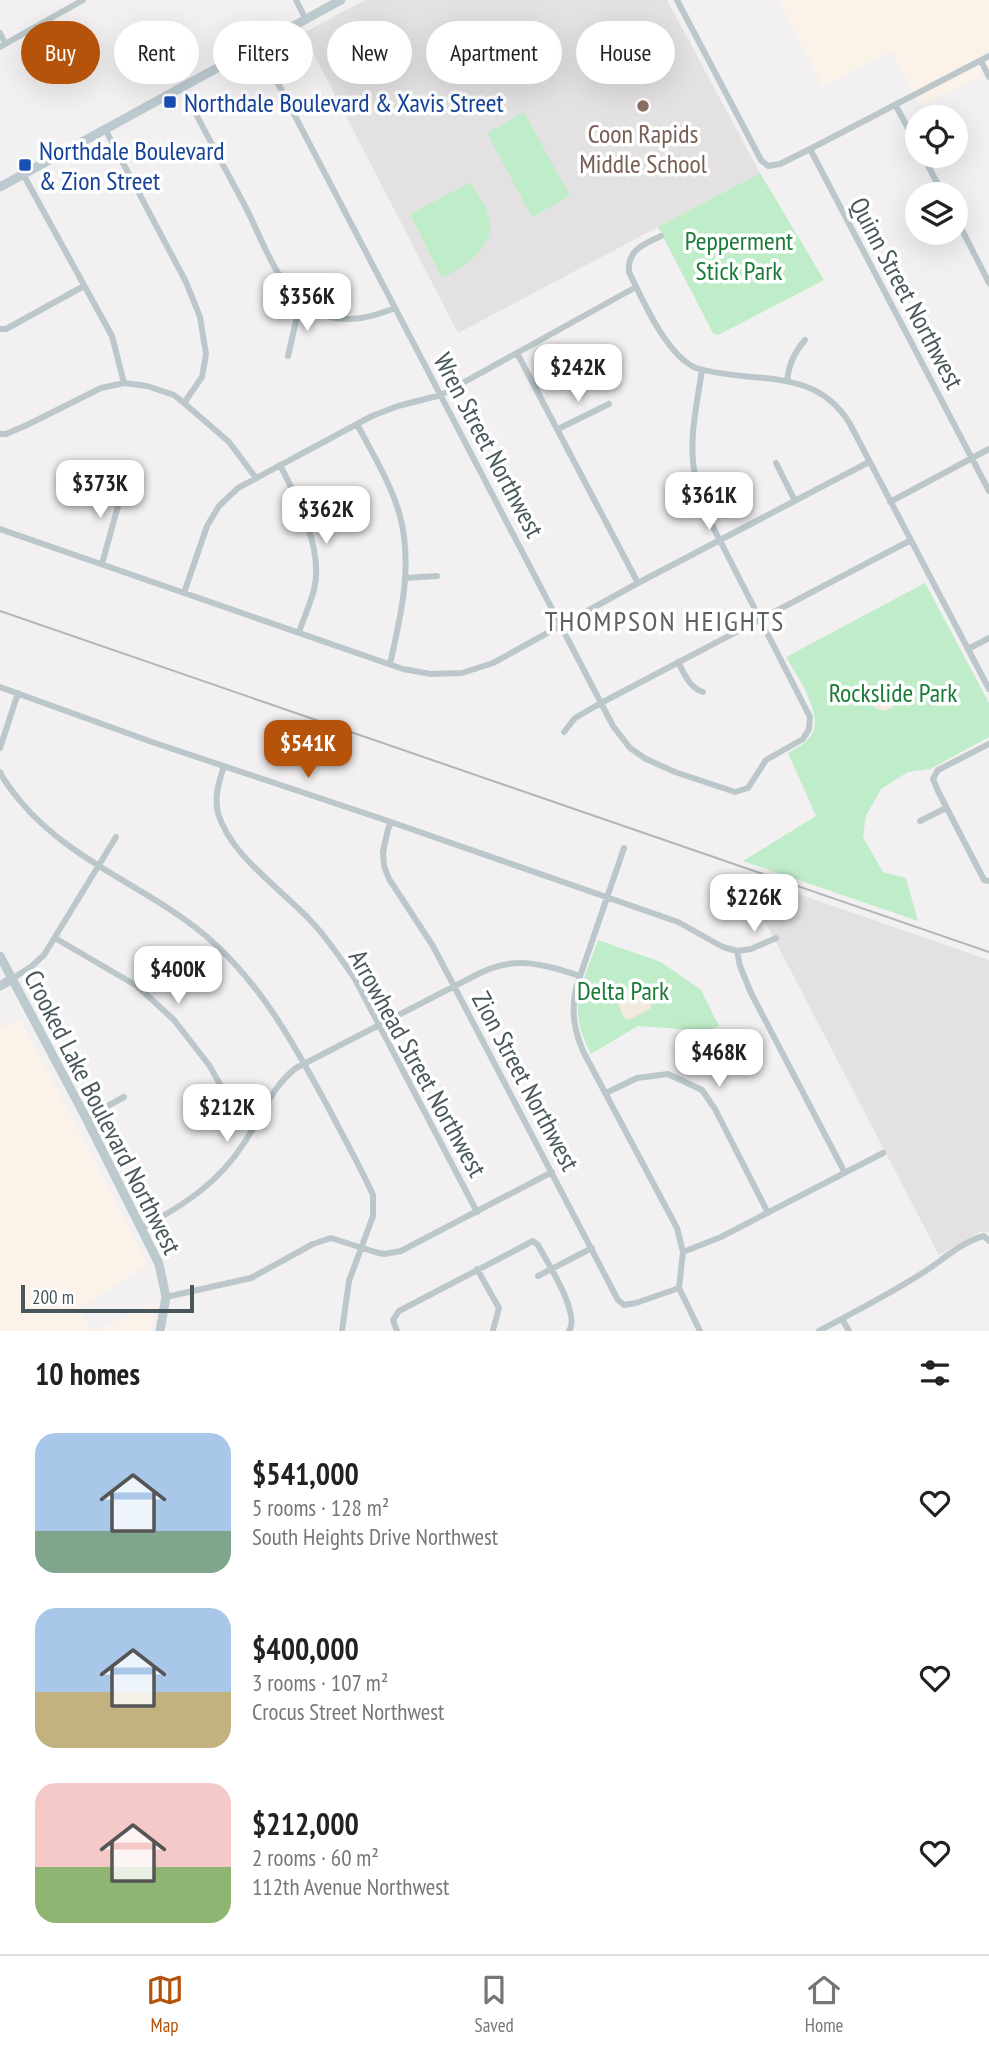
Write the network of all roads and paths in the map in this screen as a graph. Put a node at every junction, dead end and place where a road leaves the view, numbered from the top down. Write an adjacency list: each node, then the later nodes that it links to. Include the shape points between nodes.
1 (83, 0): 8 (street)
2 (296, 0): 5 (street)
3 (341, 0): 5 (street)
4 (677, 0): 18 (street, via 761,160 768,166 780,164)
5 (305, 18): 6 (street)
6 (300, 21)
7 (0, 33): 8 (street)
8 (3, 45)
9 (989, 56): 10 (street)
10 (981, 61): 12 (street); 15 (street)
11 (213, 70): 14 (street)
12 (989, 77)
13 (278, 84): 27 (street, Wren Street Northwest)
14 (182, 87): 17 (street); 26 (street, via 277,269)
15 (896, 106): 16 (street); 18 (street)
16 (905, 123)
17 (105, 129): 19 (street); 36 (street, via 201,317 206,354 202,377)
18 (810, 149): 42 (street, Quinn Street Northwest)
19 (23, 174): 20 (street); 24 (street)
20 (0, 187)
21 (661, 236): 25 (street, via 630,256 628,271)
22 (968, 242): 23 (street)
23 (989, 283)
24 (84, 286): 28 (street); 34 (street, via 112,336)
25 (636, 287): 30 (street); 32 (street, via 670,347 682,360)
26 (303, 303): 27 (street, via 339,319 368,317); 31 (street)
27 (395, 308): 35 (street, Wren Street Northwest)
28 (0, 329)
29 (805, 340): 33 (street, via 788,366)
30 (517, 353): 35 (street); 39 (street)
31 (288, 356)
32 (702, 370): 33 (street); 53 (street, via 693,435 695,473)
33 (787, 381): 43 (street, via 833,401)
34 (124, 383): 36 (street, via 174,395); 40 (street, via 101,388)
35 (441, 395): 38 (street, via 386,410); 60 (street, Wren Street Northwest)
36 (184, 403): 46 (street, via 229,442)
37 (609, 404): 39 (street)
38 (357, 424): 45 (street); 56 (street, via 400,517)
39 (558, 429): 57 (street)
40 (0, 434)
41 (989, 449): 42 (street)
42 (972, 458): 48 (street, Quinn Street Northwest); 50 (street)
43 (869, 462): 49 (street); 50 (street)
44 (776, 463): 49 (street)
45 (280, 465): 46 (street); 61 (street, via 306,520 315,558 314,589)
46 (256, 478): 58 (street, via 219,506 207,526)
47 (124, 484): 54 (street)
48 (989, 491)
49 (795, 501): 53 (street)
50 (890, 502): 52 (street)
51 (0, 529): 54 (street)
52 (911, 540): 59 (street); 63 (street)
53 (720, 541): 57 (street); 59 (street)
54 (102, 564): 58 (street)
55 (437, 576): 56 (street)
56 (405, 578): 65 (street)
57 (638, 583): 60 (street)
58 (184, 593): 61 (street)
59 (761, 621): 64 (street); 70 (street, Wren Street Northwest, via 807,708 810,723 803,739 766,760 748,788 730,791 646,760 630,748)
60 (562, 627): 65 (street, via 494,663 462,673 431,674); 70 (street, Wren Street Northwest)
61 (299, 632): 65 (street)
62 (989, 638): 63 (street)
63 (968, 649): 67 (street)
64 (678, 662): 68 (street, via 689,683); 70 (street)
65 (390, 664)
66 (0, 687): 69 (street)
67 (989, 689)
68 (703, 692)
69 (18, 693): 73 (street); 74 (street)
70 (601, 703): 71 (street, via 575,718)
71 (564, 732)
72 (989, 744): 76 (street, via 934,774 934,785)
73 (0, 748)
74 (224, 765): 78 (street); 92 (street, Arrowhead Street Northwest, via 216,800 228,833 247,859 330,943)
75 (0, 772): 81 (street, via 39,822)
76 (946, 808): 77 (street); 82 (street, via 984,880)
77 (920, 821)
78 (391, 822): 83 (street); 91 (street, Zion Street Northwest, via 384,842 384,866)
79 (116, 837): 81 (street)
80 (624, 848): 83 (street)
81 (99, 866): 84 (street); 93 (street, via 178,915 231,959 273,1010)
82 (989, 881)
83 (607, 898): 86 (street, via 678,922); 88 (street)
84 (55, 938): 89 (street, via 39,960); 97 (street, via 137,986 174,1020)
85 (776, 938): 86 (street)
86 (737, 951): 100 (street, via 748,987)
87 (0, 956): 89 (street, Crooked Lake Boulevard Northwest)
88 (580, 976): 91 (street, via 538,964 515,963 486,970); 94 (street, via 573,1007 576,1031)
89 (12, 979): 90 (street); 96 (street, Crooked Lake Boulevard Northwest)
90 (0, 986)
91 (454, 986): 92 (street); 99 (street, Zion Street Northwest)
92 (380, 1025): 93 (street); 101 (street, Arrowhead Street Northwest)
93 (305, 1064): 97 (street, via 285,1079); 105 (street, via 373,1195 373,1216)
94 (606, 1093): 102 (street, via 637,1078 668,1074 702,1090); 107 (street, via 677,1228)
95 (124, 1097): 96 (street)
96 (86, 1118): 103 (street, Crooked Lake Boulevard Northwest)
97 (253, 1129): 103 (street, via 206,1187)
98 (883, 1153): 100 (street)
99 (552, 1172): 101 (street); 106 (street, Zion Street Northwest)
100 (845, 1173): 102 (street)
101 (477, 1212): 105 (street, via 401,1251 384,1254)
102 (768, 1213): 107 (street)
103 (142, 1228): 112 (street, Crooked Lake Boulevard Northwest, via 159,1264)
104 (989, 1241): 113 (street, via 977,1238)
105 (361, 1248): 112 (street, via 331,1238 251,1278); 115 (street, via 349,1282)
106 (592, 1248): 109 (street); 111 (street, Zion Street Northwest, via 624,1305)
107 (683, 1252): 111 (street)
108 (477, 1269): 109 (street, via 533,1241); 116 (street, via 399,1311 393,1321); 117 (street, via 499,1308)
109 (550, 1269): 110 (street); 118 (street, via 569,1306)
110 (538, 1276)
111 (679, 1288): 119 (street)
112 (166, 1297): 114 (street, Crooked Lake Boulevard Northwest)
113 (842, 1319): 120 (street); 121 (street)
114 (160, 1331)
115 (342, 1331)
116 (397, 1331)
117 (493, 1331)
118 (569, 1331)
119 (700, 1331)
120 (820, 1331)
121 (849, 1331)

